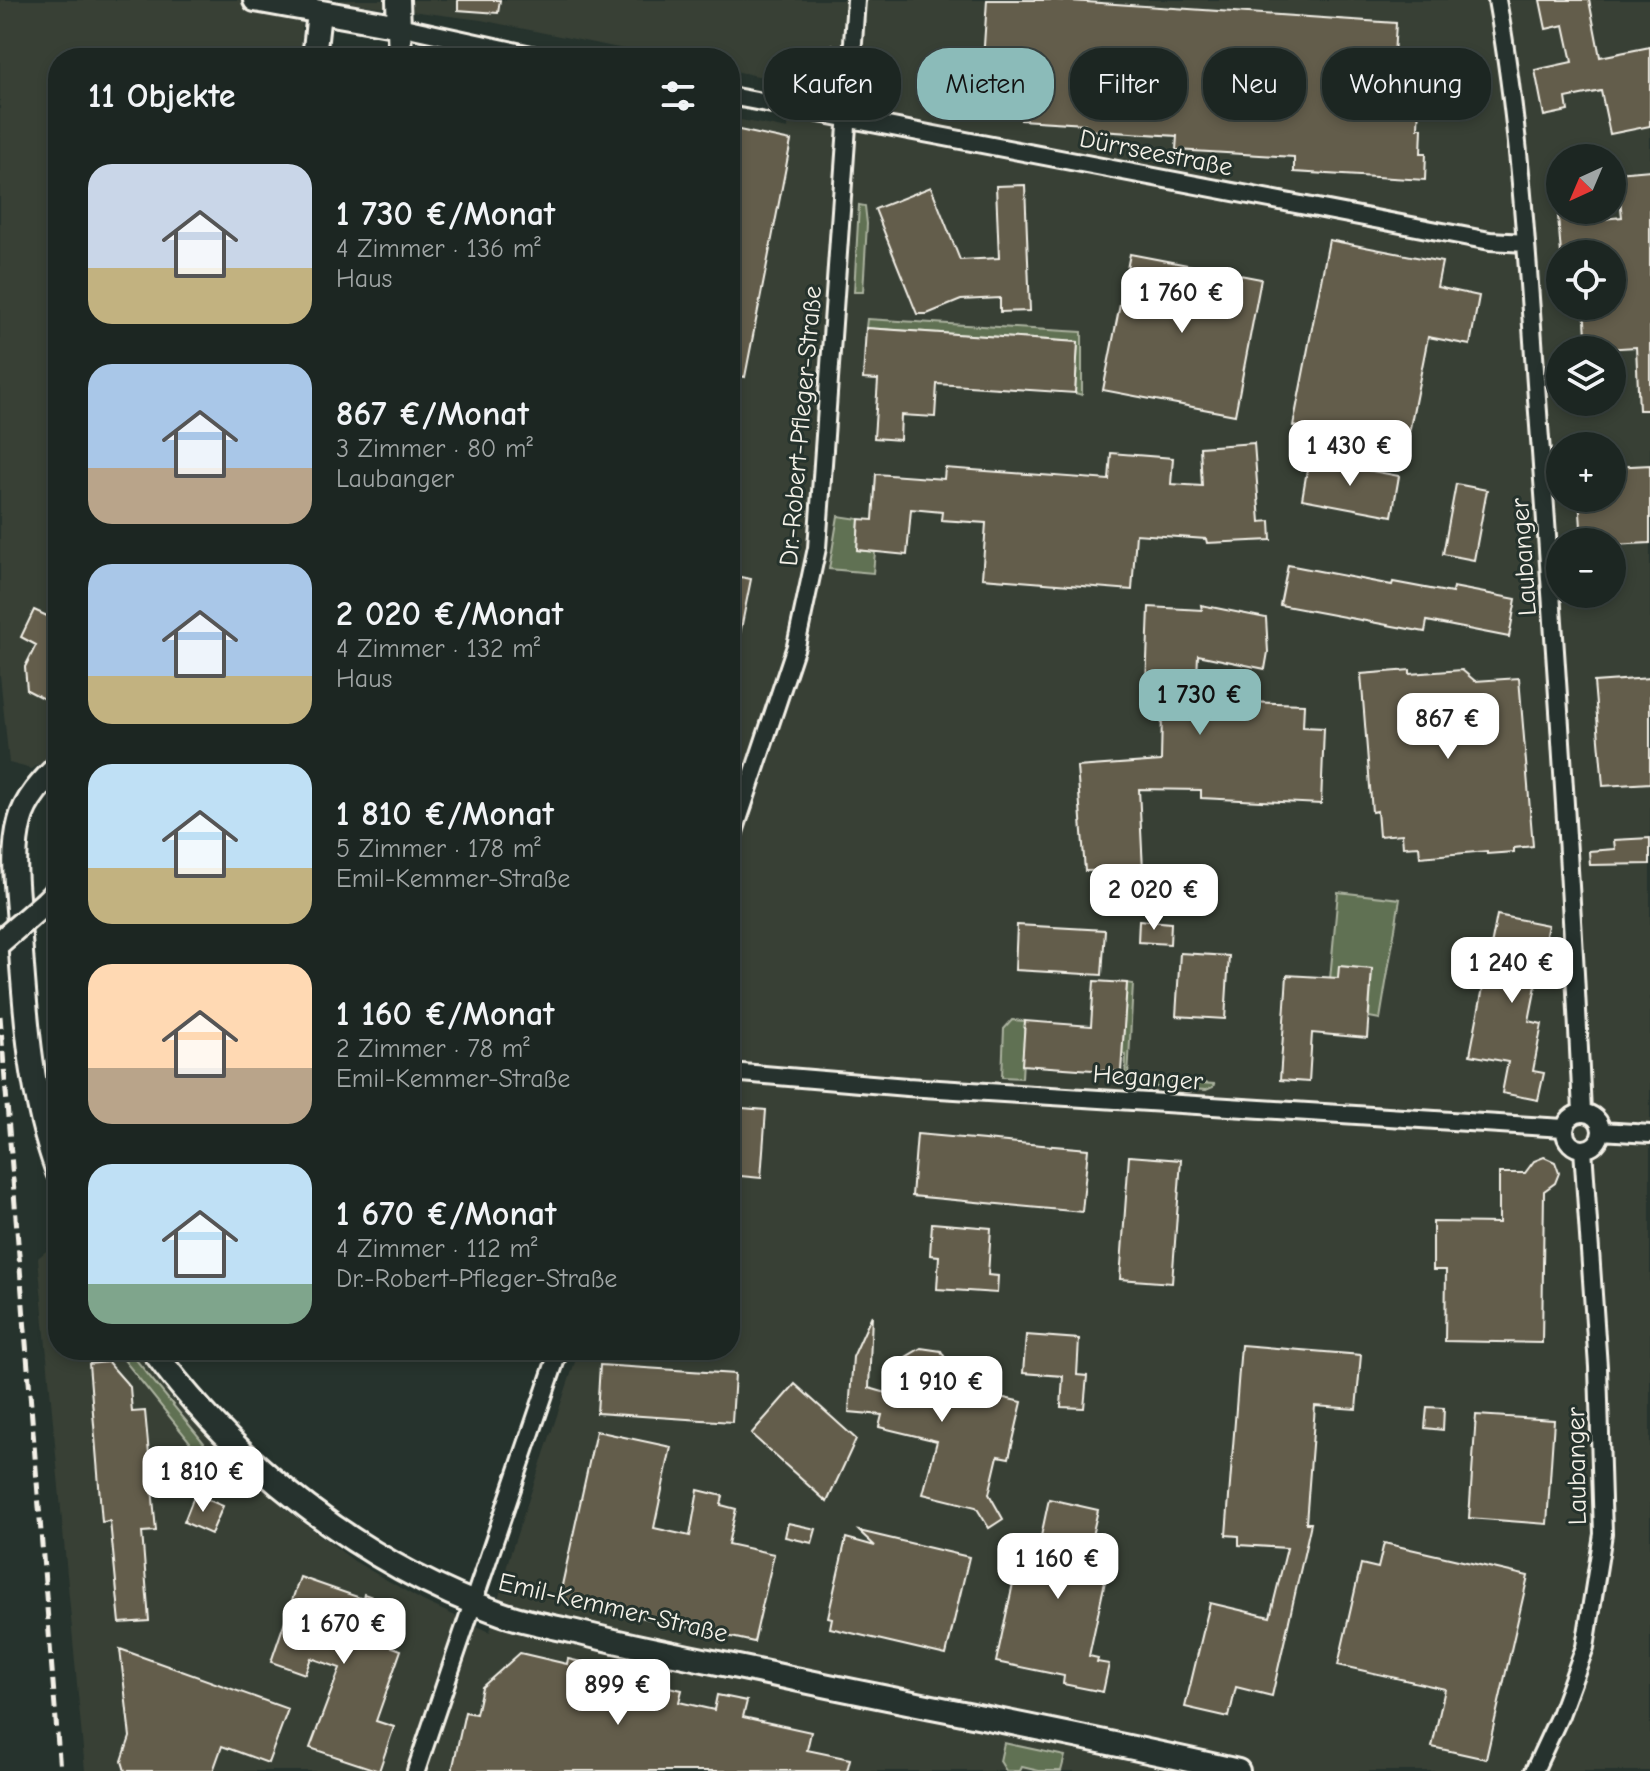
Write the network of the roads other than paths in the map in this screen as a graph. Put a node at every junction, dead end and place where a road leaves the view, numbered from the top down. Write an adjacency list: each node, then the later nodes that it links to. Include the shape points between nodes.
1 (255, 0): 5 (street)
2 (398, 0): 6 (street)
3 (856, 0): 10 (street, Dr.-Robert-Pfleger-Straße)
4 (1497, 0): 14 (street, Laubanger, via 1513,98)
5 (319, 12): 6 (street); 7 (street)
6 (399, 26): 8 (street); 9 (street)
7 (315, 48)
8 (400, 48)
9 (495, 48)
10 (853, 48)
11 (740, 98): 12 (street, Dürrseestraße)
12 (764, 103)
13 (848, 120): 14 (street, Dürrseestraße, via 1490,241); 16 (street, Dr.-Robert-Pfleger-Straße, via 813,573 796,646)
14 (1526, 243): 20 (street, Laubanger)
15 (48, 778): 24 (street, via 21,816 14,853 32,1060)
16 (740, 814)
17 (48, 900): 18 (street, bridge)
18 (0, 942)
19 (740, 1073): 21 (street, Heganger)
20 (1582, 1112): 21 (street, via 1569,1118); 22 (street, via 1598,1120)
21 (1564, 1128): 25 (street, via 1571,1145)
22 (1601, 1131): 23 (street); 25 (street, via 1598,1142)
23 (1650, 1134)
24 (48, 1138)
25 (1583, 1149): 31 (street, Laubanger, via 1603,1534 1585,1647)
26 (161, 1360): 28 (street, Emil-Kemmer-Straße, via 209,1418 290,1493 393,1563)
27 (556, 1360): 28 (street)
28 (472, 1602): 29 (street); 30 (street, Emil-Kemmer-Straße, via 613,1641)
29 (416, 1771)
30 (1238, 1771)
31 (1534, 1771)

